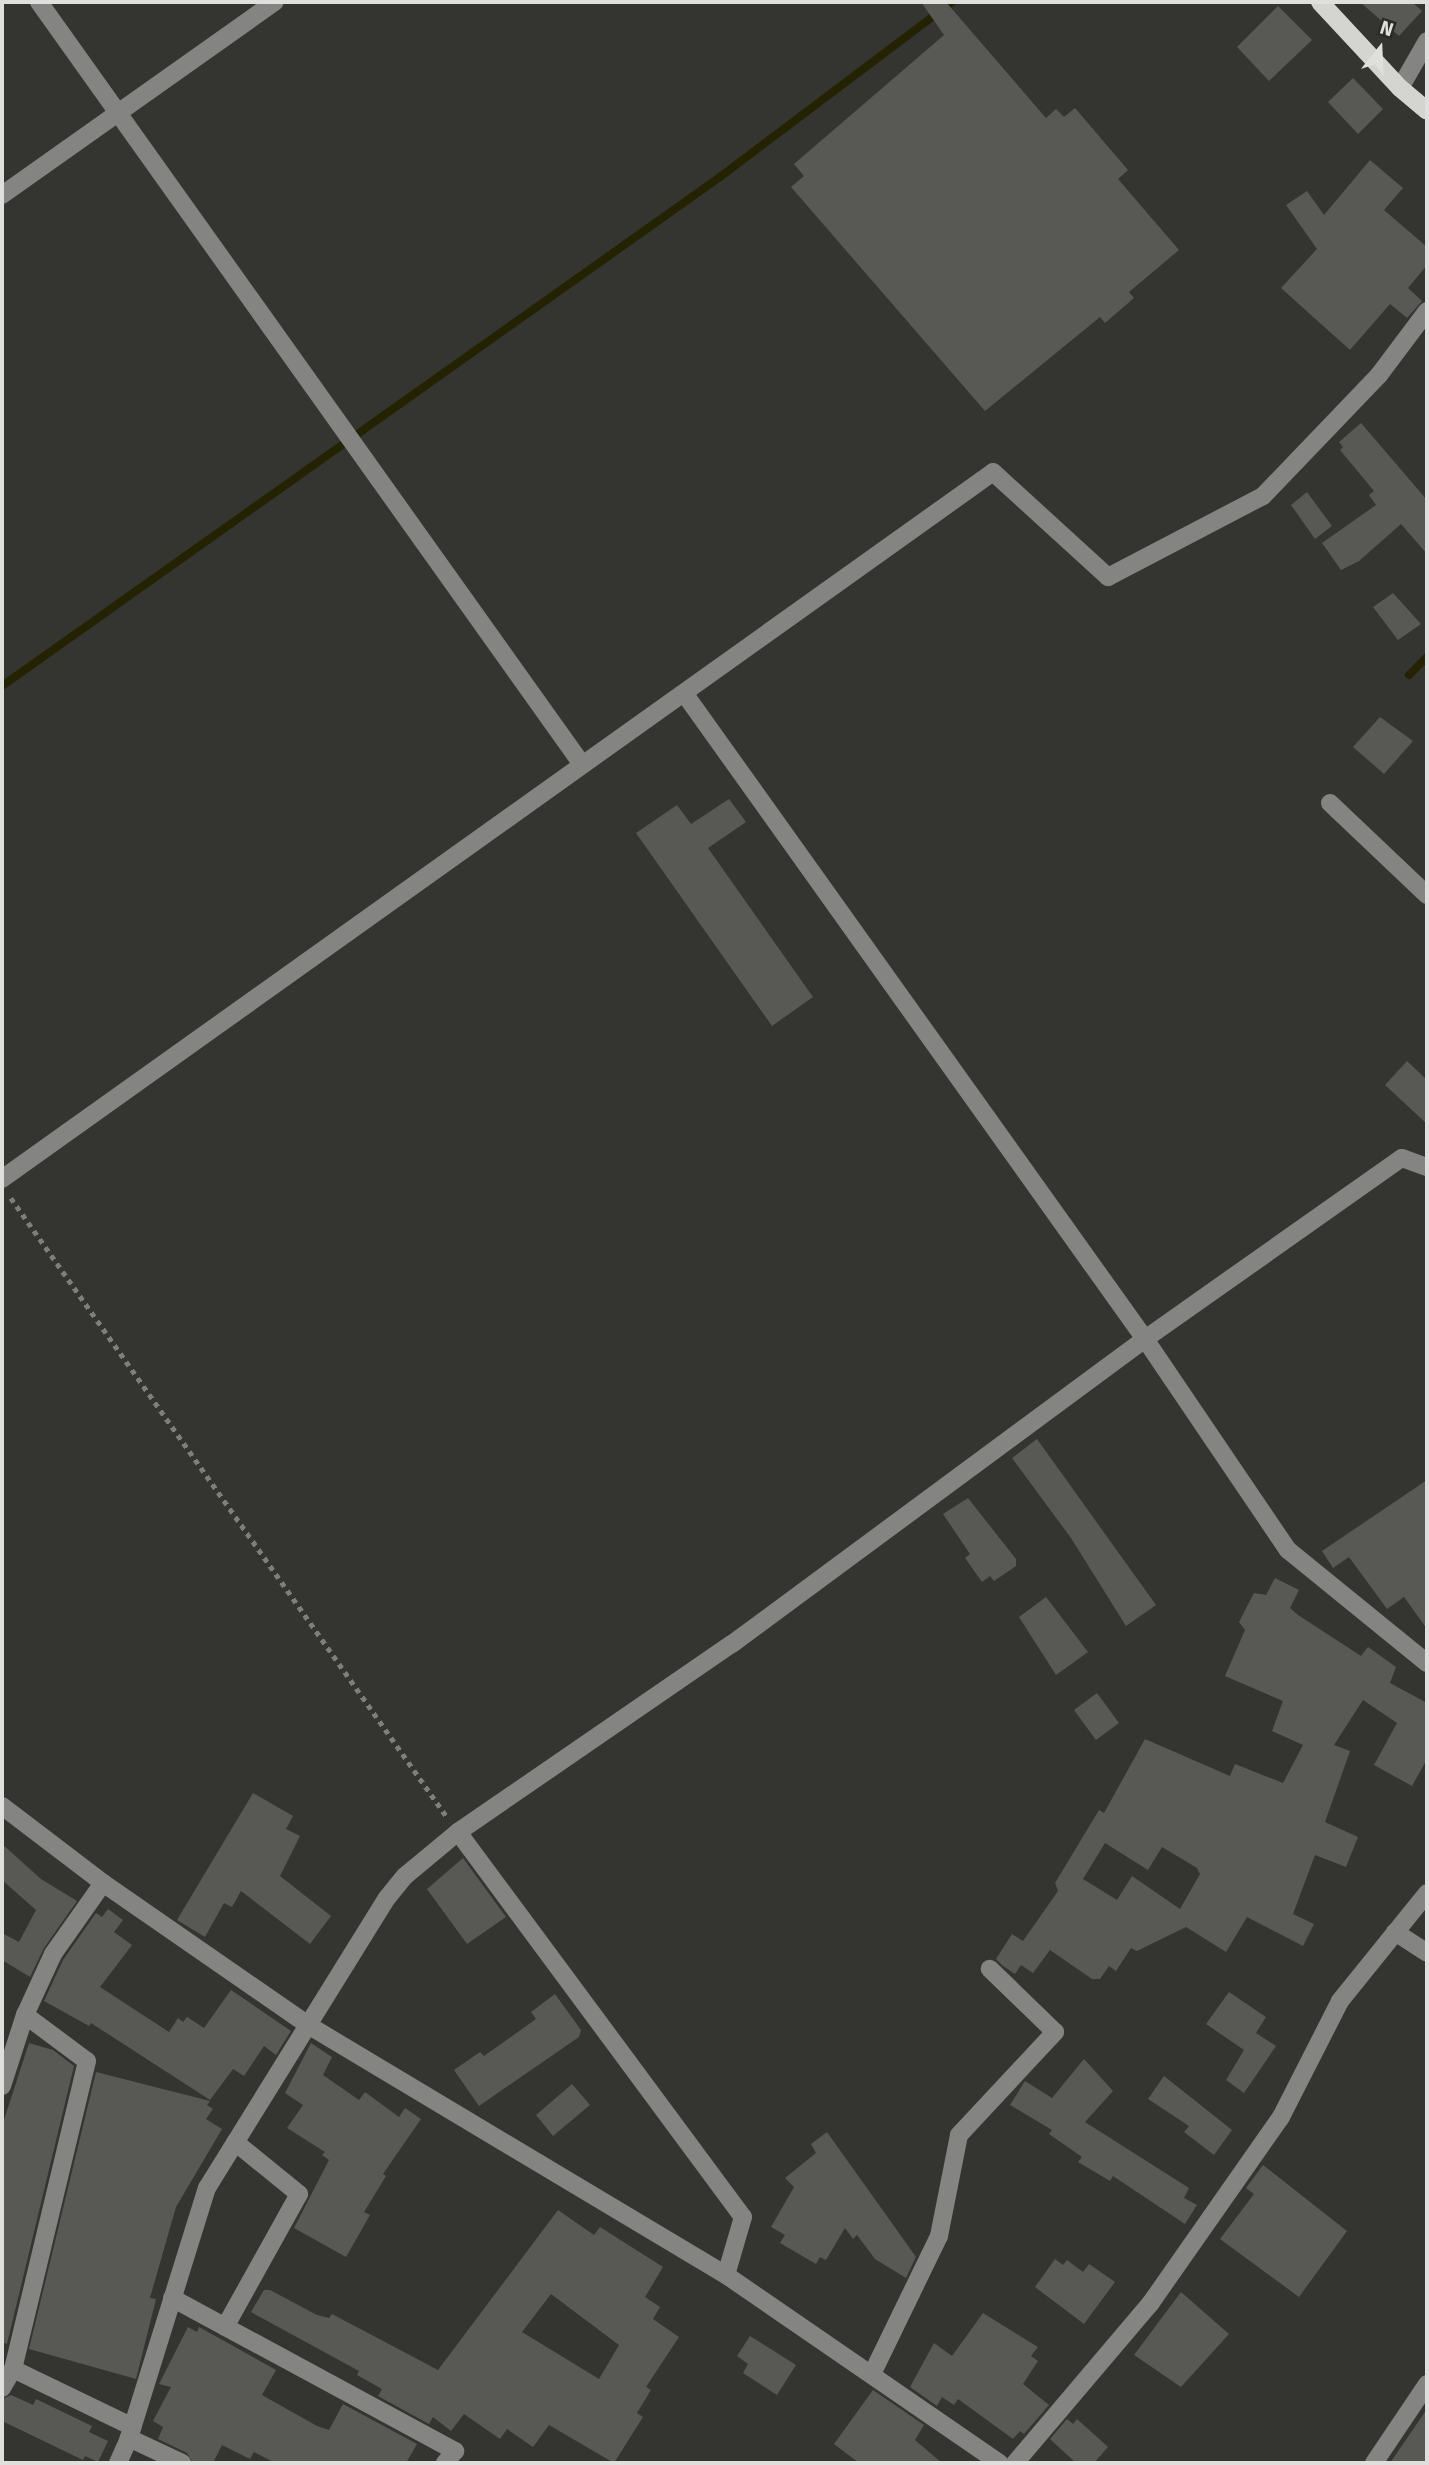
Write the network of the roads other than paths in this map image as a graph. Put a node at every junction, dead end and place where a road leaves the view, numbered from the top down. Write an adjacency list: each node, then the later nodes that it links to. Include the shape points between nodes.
1 (39, 2): 7 (street)
2 (275, 2): 7 (street)
3 (1320, 2): 5 (main road)
4 (1427, 41): 5 (street)
5 (1400, 88): 6 (main road)
6 (1427, 111)
7 (119, 113): 8 (street); 11 (street)
8 (2, 195)
9 (1427, 311): 10 (street, via 1379,375 1263,496 1108,577 993,472)
10 (684, 693): 11 (street); 16 (street)
11 (581, 763): 15 (street)
12 (1330, 803): 13 (street)
13 (1427, 895)
14 (1427, 1167): 16 (street, via 1402,1158)
15 (6, 1187)
16 (1145, 1339): 17 (street, via 1288,1550); 19 (street, via 732,1644)
17 (1427, 1662)
18 (2, 1806): 20 (street)
19 (458, 1832): 26 (street, via 387,1898); 29 (street, via 743,2217)
20 (103, 1884): 25 (street, via 53,1954); 26 (street)
21 (1427, 1894): 22 (street)
22 (1395, 1932): 23 (street); 41 (street, via 1340,2001 1280,2117 1214,2215 1150,2304)
23 (1427, 1953)
24 (990, 1969): 33 (street, via 1055,2032 959,2135 939,2236)
25 (25, 2015): 27 (street); 32 (street, via 87,2061)
26 (308, 2025): 28 (street); 29 (street)
27 (2, 2086)
28 (235, 2142): 30 (street, via 206,2188); 31 (street, via 299,2194)
29 (726, 2274): 33 (street)
30 (173, 2298): 31 (street); 36 (street)
31 (225, 2327): 39 (street, via 455,2451)
32 (13, 2369): 35 (street); 36 (street)
33 (873, 2372): 40 (street)
34 (1427, 2385): 42 (street)
35 (2, 2388)
36 (131, 2432): 37 (street); 38 (street)
37 (118, 2463)
38 (182, 2463)
39 (445, 2463)
40 (1000, 2463)
41 (1015, 2463)
42 (1374, 2463)

